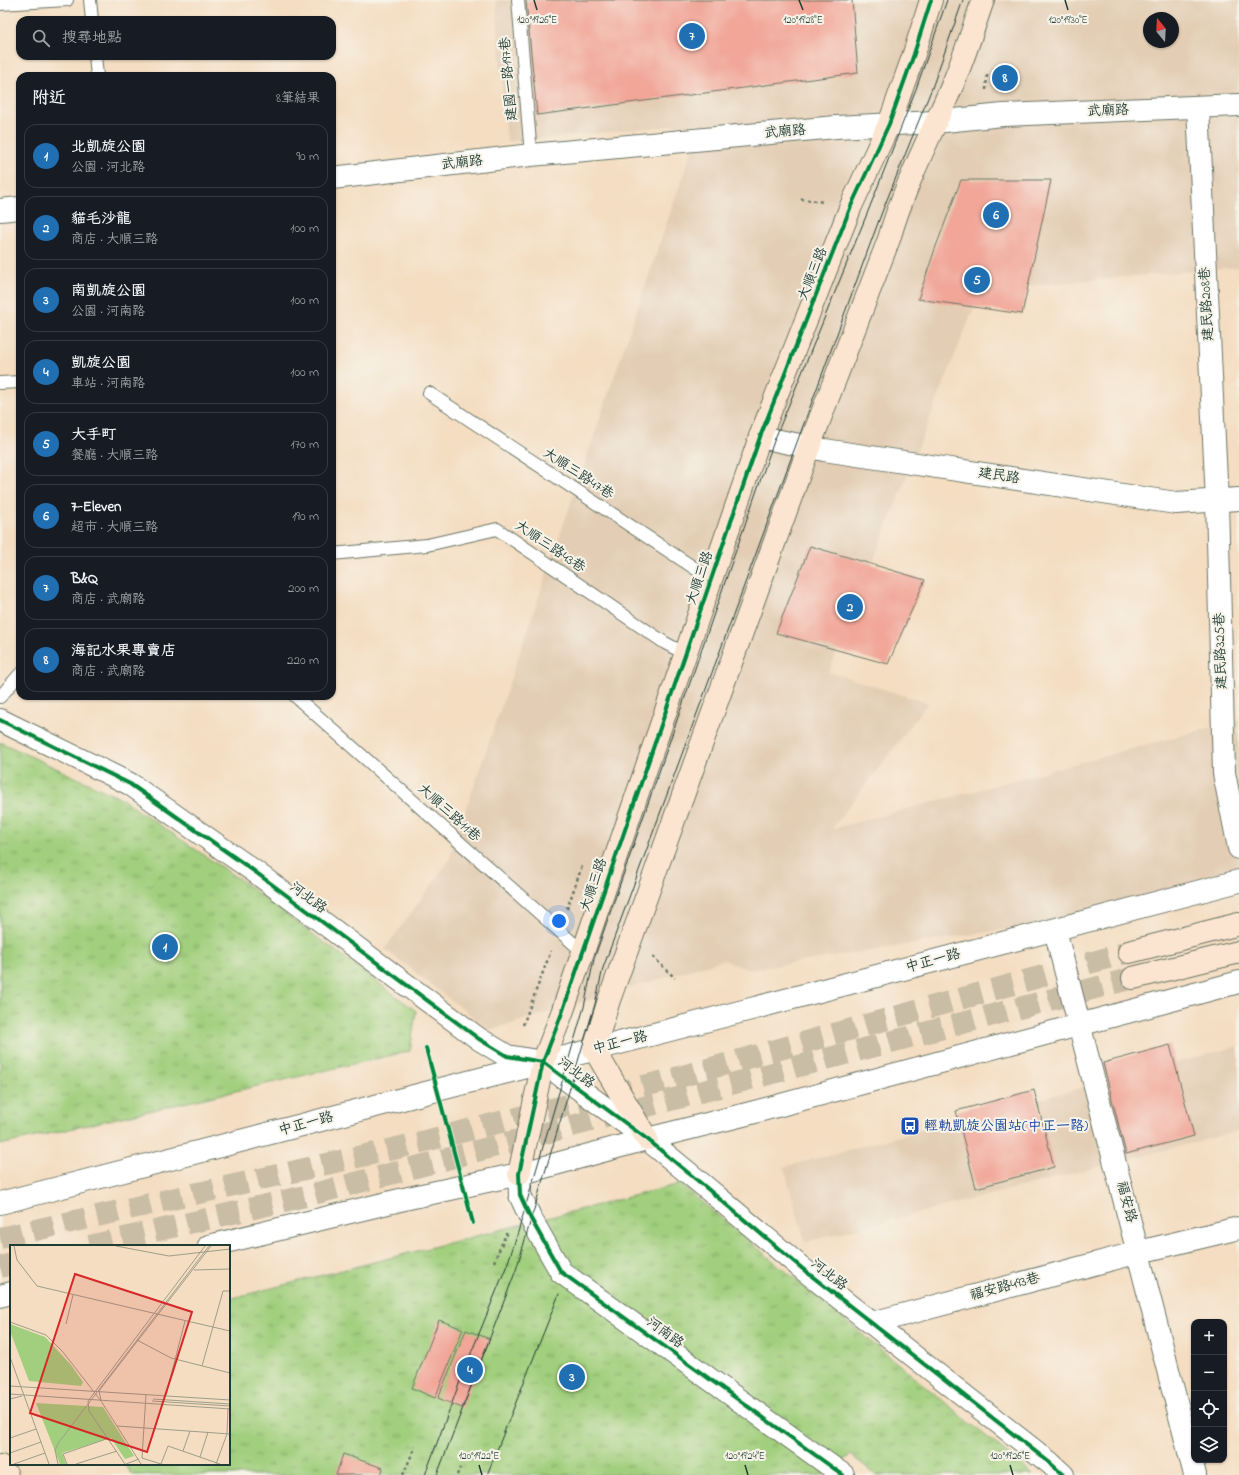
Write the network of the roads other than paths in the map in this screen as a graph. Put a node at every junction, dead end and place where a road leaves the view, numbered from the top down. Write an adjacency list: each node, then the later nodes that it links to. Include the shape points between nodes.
1 (67, 0): 6 (lane)
2 (90, 0): 7 (lane)
3 (518, 0): 14 (lane, 建國一路197巷)
4 (931, 0): 13 (street, 大順三路)
5 (983, 0): 12 (street, via 952,86)
6 (0, 4)
7 (92, 16)
8 (95, 60): 9 (lane)
9 (97, 72)
10 (1239, 105): 11 (street, 武廟路)
11 (1198, 107): 12 (street, 武廟路, via 1003,115); 24 (street, 建民路208巷)
12 (935, 122): 13 (street, 武廟路); 22 (street, via 896,214 889,239)
13 (889, 124): 14 (street, 武廟路); 21 (street, 大順三路, via 852,206)
14 (530, 155): 15 (street, 武廟路)
15 (336, 178)
16 (16, 208): 17 (street)
17 (0, 210)
18 (16, 382): 19 (lane)
19 (0, 383)
20 (428, 393): 26 (lane, 大順三路47巷)
21 (760, 438): 22 (street, 建民路); 26 (street, 大順三路)
22 (809, 447): 24 (street, 建民路, via 1176,503); 42 (street, via 609,1000)
23 (1239, 500): 24 (street, 建民路)
24 (1216, 501): 32 (street, 建民路325巷, via 1224,773)
25 (336, 554): 27 (lane, 大順三路43巷, via 428,546 497,529 665,643)
26 (711, 579): 27 (street, 大順三路)
27 (686, 654): 36 (street, 大順三路)
28 (16, 679): 29 (lane)
29 (0, 697)
30 (300, 700): 36 (lane, 大順三路11巷)
31 (0, 720): 43 (street, 河北路, via 130,784 254,871 479,1039 507,1056)
32 (1239, 848)
33 (1239, 880): 35 (street, 中正一路)
34 (1239, 924): 37 (street)
35 (1055, 930): 41 (street, 福安路); 42 (street, 中正一路)
36 (583, 952): 43 (street, 大順三路)
37 (1129, 952)
38 (1239, 952): 39 (street)
39 (1133, 978)
40 (1239, 982): 41 (street)
41 (1079, 1024): 44 (street); 49 (street, 福安路)
42 (594, 1049): 43 (street, 中正一路); 44 (street)
43 (543, 1062): 44 (street, 河北路); 45 (street, 大順三路); 46 (street, 中正一路)
44 (647, 1139): 45 (street); 52 (street, 河北路, via 804,1270)
45 (518, 1174): 48 (street); 54 (street, 河南路, via 520,1195 561,1272)
46 (0, 1203)
47 (1239, 1228): 49 (street, 福安路493巷)
48 (213, 1245)
49 (1138, 1252): 52 (street, 福安路493巷); 57 (street, 福安路)
50 (10, 1293): 51 (street)
51 (0, 1296)
52 (872, 1323): 56 (street, 河北路)
53 (0, 1466): 55 (street)
54 (832, 1472)
55 (7, 1475)
56 (1063, 1475)
57 (1195, 1475)

